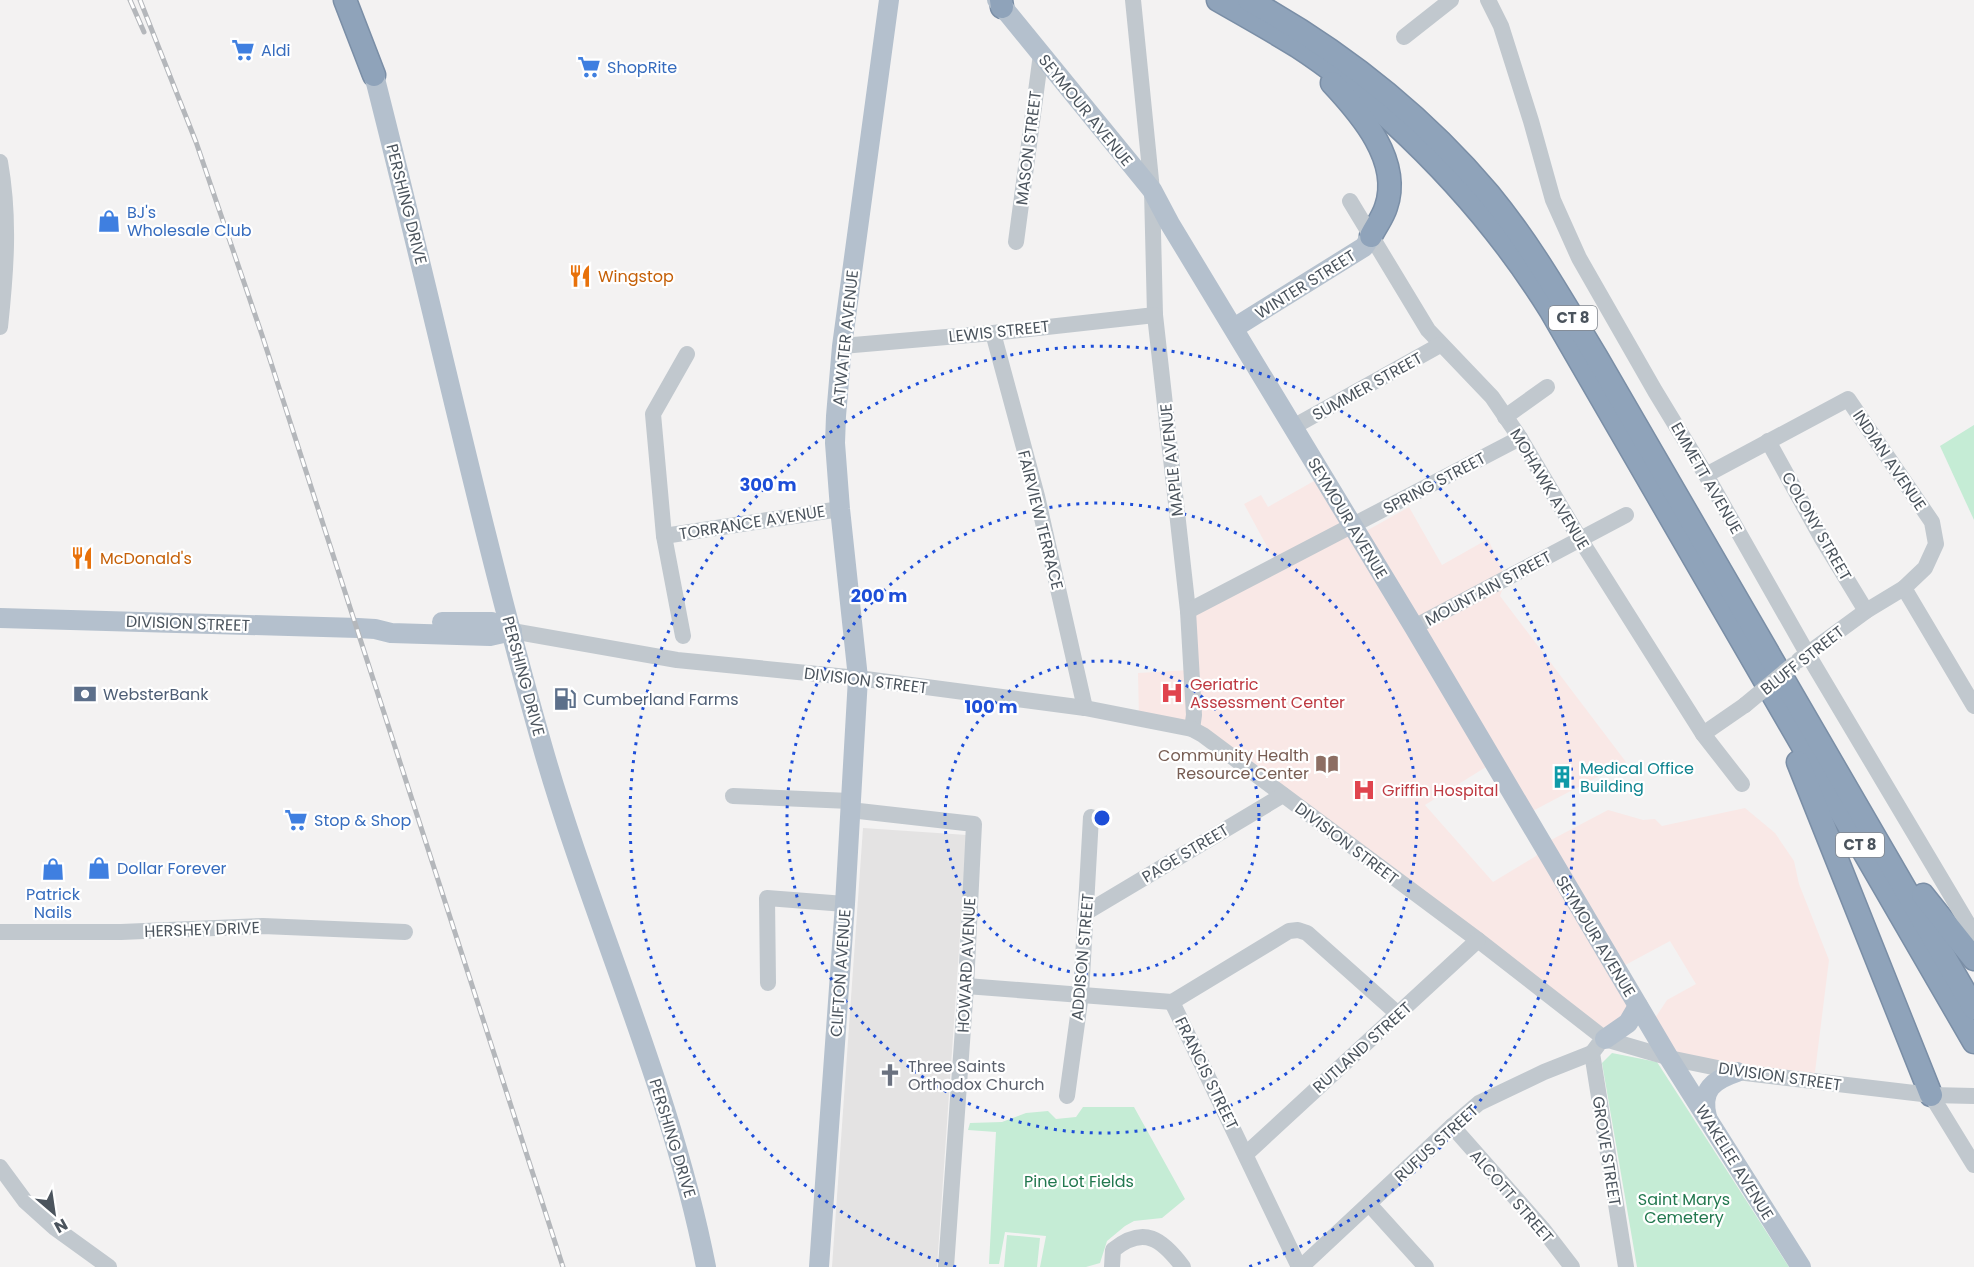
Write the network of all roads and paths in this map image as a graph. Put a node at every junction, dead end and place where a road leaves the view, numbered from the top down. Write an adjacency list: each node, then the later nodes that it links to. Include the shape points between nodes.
1 (345, 0): 13 (highway)
2 (358, 0): 13 (highway)
3 (889, 0): 24 (main road, ATWATER AVENUE)
4 (1218, 0): 11 (highway, CT 8)
5 (1249, 0): 49 (highway, CT 8, via 1282,18 1383,89 1489,194 1552,284)
6 (1451, 0): 10 (street)
7 (1488, 0): 31 (street, EMMETT AVENUE, via 1501,26 1552,200 1579,258)
8 (1133, 1): 15 (street, MAPLE AVENUE)
9 (1000, 2): 12 (main road, SEYMOUR AVENUE)
10 (1404, 37)
11 (1298, 47): 17 (highway, via 1352,105 1383,156 1388,172 1388,197); 44 (highway, CT 8, via 1365,96 1426,152 1514,256 1551,311)
12 (1041, 54): 15 (main road, SEYMOUR AVENUE); 18 (street, MASON STREET)
13 (374, 75): 42 (main road, PERSHING DRIVE)
14 (0, 162): 20 (street, via 7,219)
15 (1152, 190): 19 (street, MAPLE AVENUE); 21 (main road, SEYMOUR AVENUE)
16 (1350, 201): 17 (street, MOHAWK AVENUE)
17 (1371, 236): 21 (main road, WINTER STREET, via 1364,248); 23 (street, MOHAWK AVENUE)
18 (1016, 242)
19 (1155, 315): 22 (street, LEWIS STREET); 38 (street, MAPLE AVENUE)
20 (0, 327)
21 (1234, 328): 28 (main road, SEYMOUR AVENUE)
22 (993, 333): 24 (street, LEWIS STREET); 48 (street, FAIRVIEW TERRACE, via 1037,496)
23 (1440, 345): 27 (street, MOHAWK AVENUE, via 1492,397); 28 (street, SUMMER STREET)
24 (842, 346): 32 (main road, ATWATER AVENUE, via 835,443)
25 (687, 354): 35 (street, via 653,414)
26 (1548, 387): 27 (street)
27 (1505, 417): 29 (street, MOHAWK AVENUE)
28 (1293, 427): 34 (main road, SEYMOUR AVENUE)
29 (1520, 438): 34 (street, SPRING STREET); 36 (street, MOHAWK AVENUE)
30 (1768, 441): 31 (street); 37 (street, INDIAN AVENUE, via 1848,399 1932,522 1936,544 1925,568); 39 (street, COLONY STREET)
31 (1706, 474): 45 (street, EMMETT AVENUE)
32 (840, 509): 35 (street, TORRANCE AVENUE); 46 (main road, ATWATER AVENUE)
33 (1626, 515): 36 (street, MOUNTAIN STREET)
34 (1353, 526): 38 (street, SPRING STREET); 41 (main road, SEYMOUR AVENUE)
35 (664, 536): 43 (street)
36 (1580, 539): 41 (street, MOUNTAIN STREET); 51 (street, MOHAWK AVENUE)
37 (1904, 588): 39 (street, BLUFF STREET); 47 (street)
38 (1188, 611): 50 (street, MAPLE AVENUE)
39 (1866, 611): 45 (street, BLUFF STREET)
40 (0, 618): 42 (main road, DIVISION STREET, via 375,629 401,621 483,622)
41 (1414, 627): 68 (main road, SEYMOUR AVENUE)
42 (512, 631): 46 (street, DIVISION STREET, via 677,660); 85 (main road, PERSHING DRIVE, via 570,834 684,1168)
43 (683, 636)
44 (1746, 649): 71 (highway, CT 8); 75 (highway, via 1796,757)
45 (1807, 653): 51 (street, BLUFF STREET, bridge); 61 (street, EMMETT AVENUE)
46 (858, 678): 48 (street, DIVISION STREET); 55 (main road, CLIFTON AVENUE)
47 (1974, 706)
48 (1085, 708): 50 (street, DIVISION STREET)
49 (1803, 715): 63 (highway, via 1860,790 1920,891); 69 (highway, CT 8)
50 (1192, 729): 53 (street, DIVISION STREET)
51 (1703, 734): 52 (street, MOHAWK AVENUE)
52 (1742, 784)
53 (1283, 795): 58 (street, PAGE STREET); 62 (street, DIVISION STREET)
54 (732, 796): 55 (street)
55 (850, 806): 57 (main road, CLIFTON AVENUE); 65 (street, HOWARD AVENUE, via 974,824)
56 (1091, 817): 58 (street, ADDISON STREET)
57 (845, 904): 64 (street, via 767,898); 86 (main road, CLIFTON AVENUE)
58 (1087, 912): 66 (street, ADDISON STREET)
59 (0, 932): 60 (street, HERSHEY DRIVE, via 263,926)
60 (405, 932)
61 (1974, 934)
62 (1478, 940): 70 (street, RUTLAND STREET); 72 (street, DIVISION STREET)
63 (1974, 959)
64 (768, 983)
65 (966, 986): 66 (street, FRANCIS STREET); 87 (street, HOWARD AVENUE)
66 (1081, 994): 67 (street, FRANCIS STREET); 76 (street, ADDISON STREET)
67 (1172, 1002): 70 (street, via 1289,931 1298,930 1307,933); 80 (street, FRANCIS STREET)
68 (1638, 1006): 72 (main road, via 1624,1028); 73 (main road, SEYMOUR AVENUE)
69 (1974, 1008)
70 (1398, 1014): 80 (street, RUTLAND STREET)
71 (1974, 1042)
72 (1598, 1046): 73 (street, DIVISION STREET); 79 (street, RUFUS STREET, via 1479,1103); 93 (street, GROVE STREET)
73 (1669, 1058): 74 (street, DIVISION STREET); 78 (main road, WAKELEE AVENUE)
74 (1737, 1072): 75 (street, DIVISION STREET); 78 (main road, via 1721,1077 1711,1086 1705,1105)
75 (1931, 1095): 77 (street, DIVISION STREET); 81 (street)
76 (1067, 1096)
77 (1974, 1096)
78 (1708, 1120): 94 (main road, WAKELEE AVENUE)
79 (1452, 1126): 83 (street, RUFUS STREET); 92 (street, ALCOTT STREET)
80 (1246, 1154): 90 (street, FRANCIS STREET)
81 (1974, 1165)
82 (0, 1167): 84 (street, via 25,1202)
83 (1369, 1204): 90 (street, RUFUS STREET); 91 (street)
84 (109, 1267)
85 (706, 1267)
86 (819, 1267)
87 (946, 1267)
88 (1112, 1267): 89 (street, via 1113,1250 1123,1242 1146,1236 1172,1252)
89 (1182, 1267)
90 (1300, 1267)
91 (1426, 1267)
92 (1572, 1267)
93 (1626, 1267)
94 (1801, 1267)

